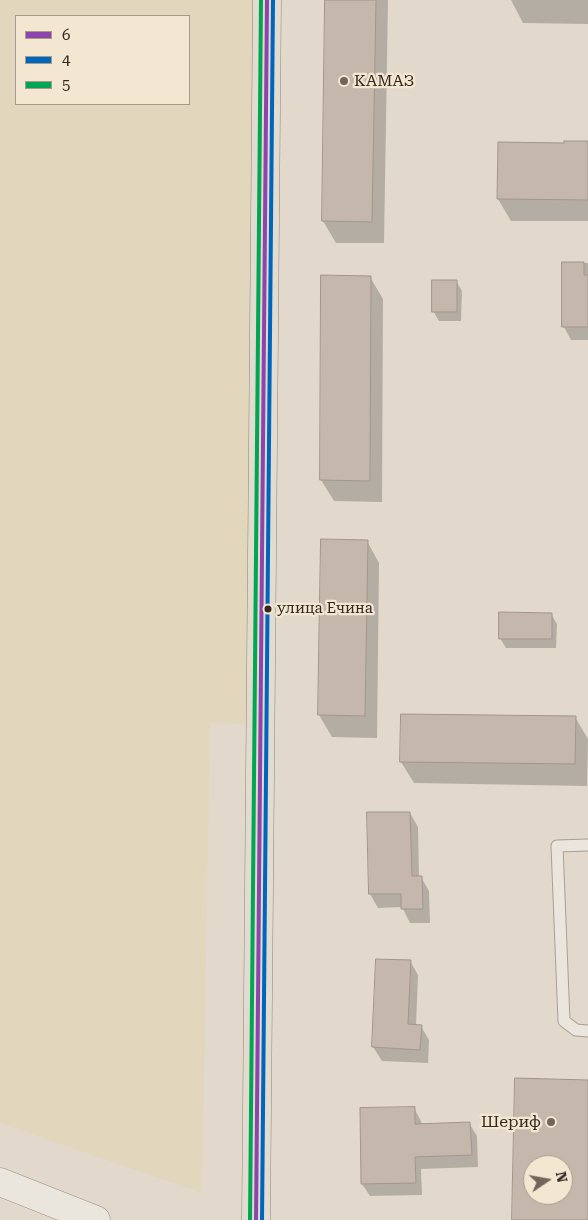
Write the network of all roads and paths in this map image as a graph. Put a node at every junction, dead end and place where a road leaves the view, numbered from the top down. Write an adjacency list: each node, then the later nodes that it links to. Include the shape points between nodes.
1 (267, 0): 6 (main road)
2 (588, 845): 3 (lane, via 557,846 564,1021 576,1030)
3 (588, 1031)
4 (0, 1182): 5 (main road)
5 (96, 1220)
6 (256, 1220)

